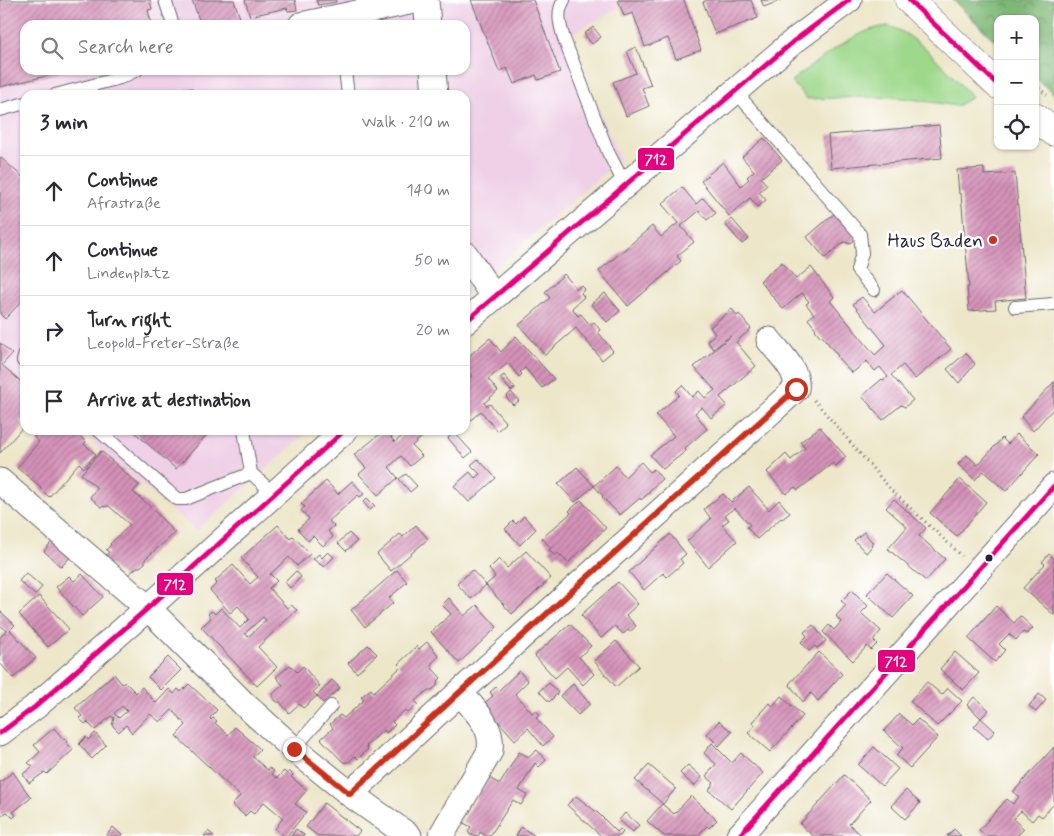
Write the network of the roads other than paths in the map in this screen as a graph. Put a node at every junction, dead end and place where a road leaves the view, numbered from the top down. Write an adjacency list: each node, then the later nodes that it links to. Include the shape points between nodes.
1 (165, 0): 7 (lane)
2 (418, 0): 8 (street)
3 (426, 0): 9 (street)
4 (564, 0): 22 (lane, via 560,6 559,22 564,39 608,152)
5 (850, 0): 17 (street, via 794,41)
6 (908, 0): 13 (street)
7 (171, 20)
8 (343, 20)
9 (428, 20)
10 (126, 75): 14 (lane)
11 (346, 75): 15 (lane)
12 (433, 75): 16 (street)
13 (994, 81)
14 (74, 90)
15 (347, 90)
16 (435, 90)
17 (735, 91): 22 (street); 24 (lane, via 860,234 862,253 857,270)
18 (20, 104): 19 (lane)
19 (0, 110)
20 (1039, 120): 21 (street)
21 (1054, 132)
22 (625, 184): 25 (street)
23 (470, 262): 25 (street)
24 (874, 290)
25 (493, 296): 28 (street)
26 (1054, 304): 27 (lane)
27 (1015, 307)
28 (470, 317)
29 (770, 340): 38 (street, via 795,374 796,389)
30 (104, 435): 33 (lane, via 177,499 186,499)
31 (245, 435): 33 (lane)
32 (339, 435): 36 (street)
33 (251, 473): 36 (lane)
34 (0, 481): 37 (street)
35 (1054, 486): 45 (street)
36 (274, 494): 37 (street)
37 (148, 608): 40 (street, via 35,707); 41 (street)
38 (459, 693): 42 (street); 44 (street, via 487,729 490,751)
39 (331, 706): 41 (lane)
40 (0, 733)
41 (294, 749): 42 (street)
42 (350, 794): 43 (street)
43 (409, 836)
44 (441, 836)
45 (739, 836)

